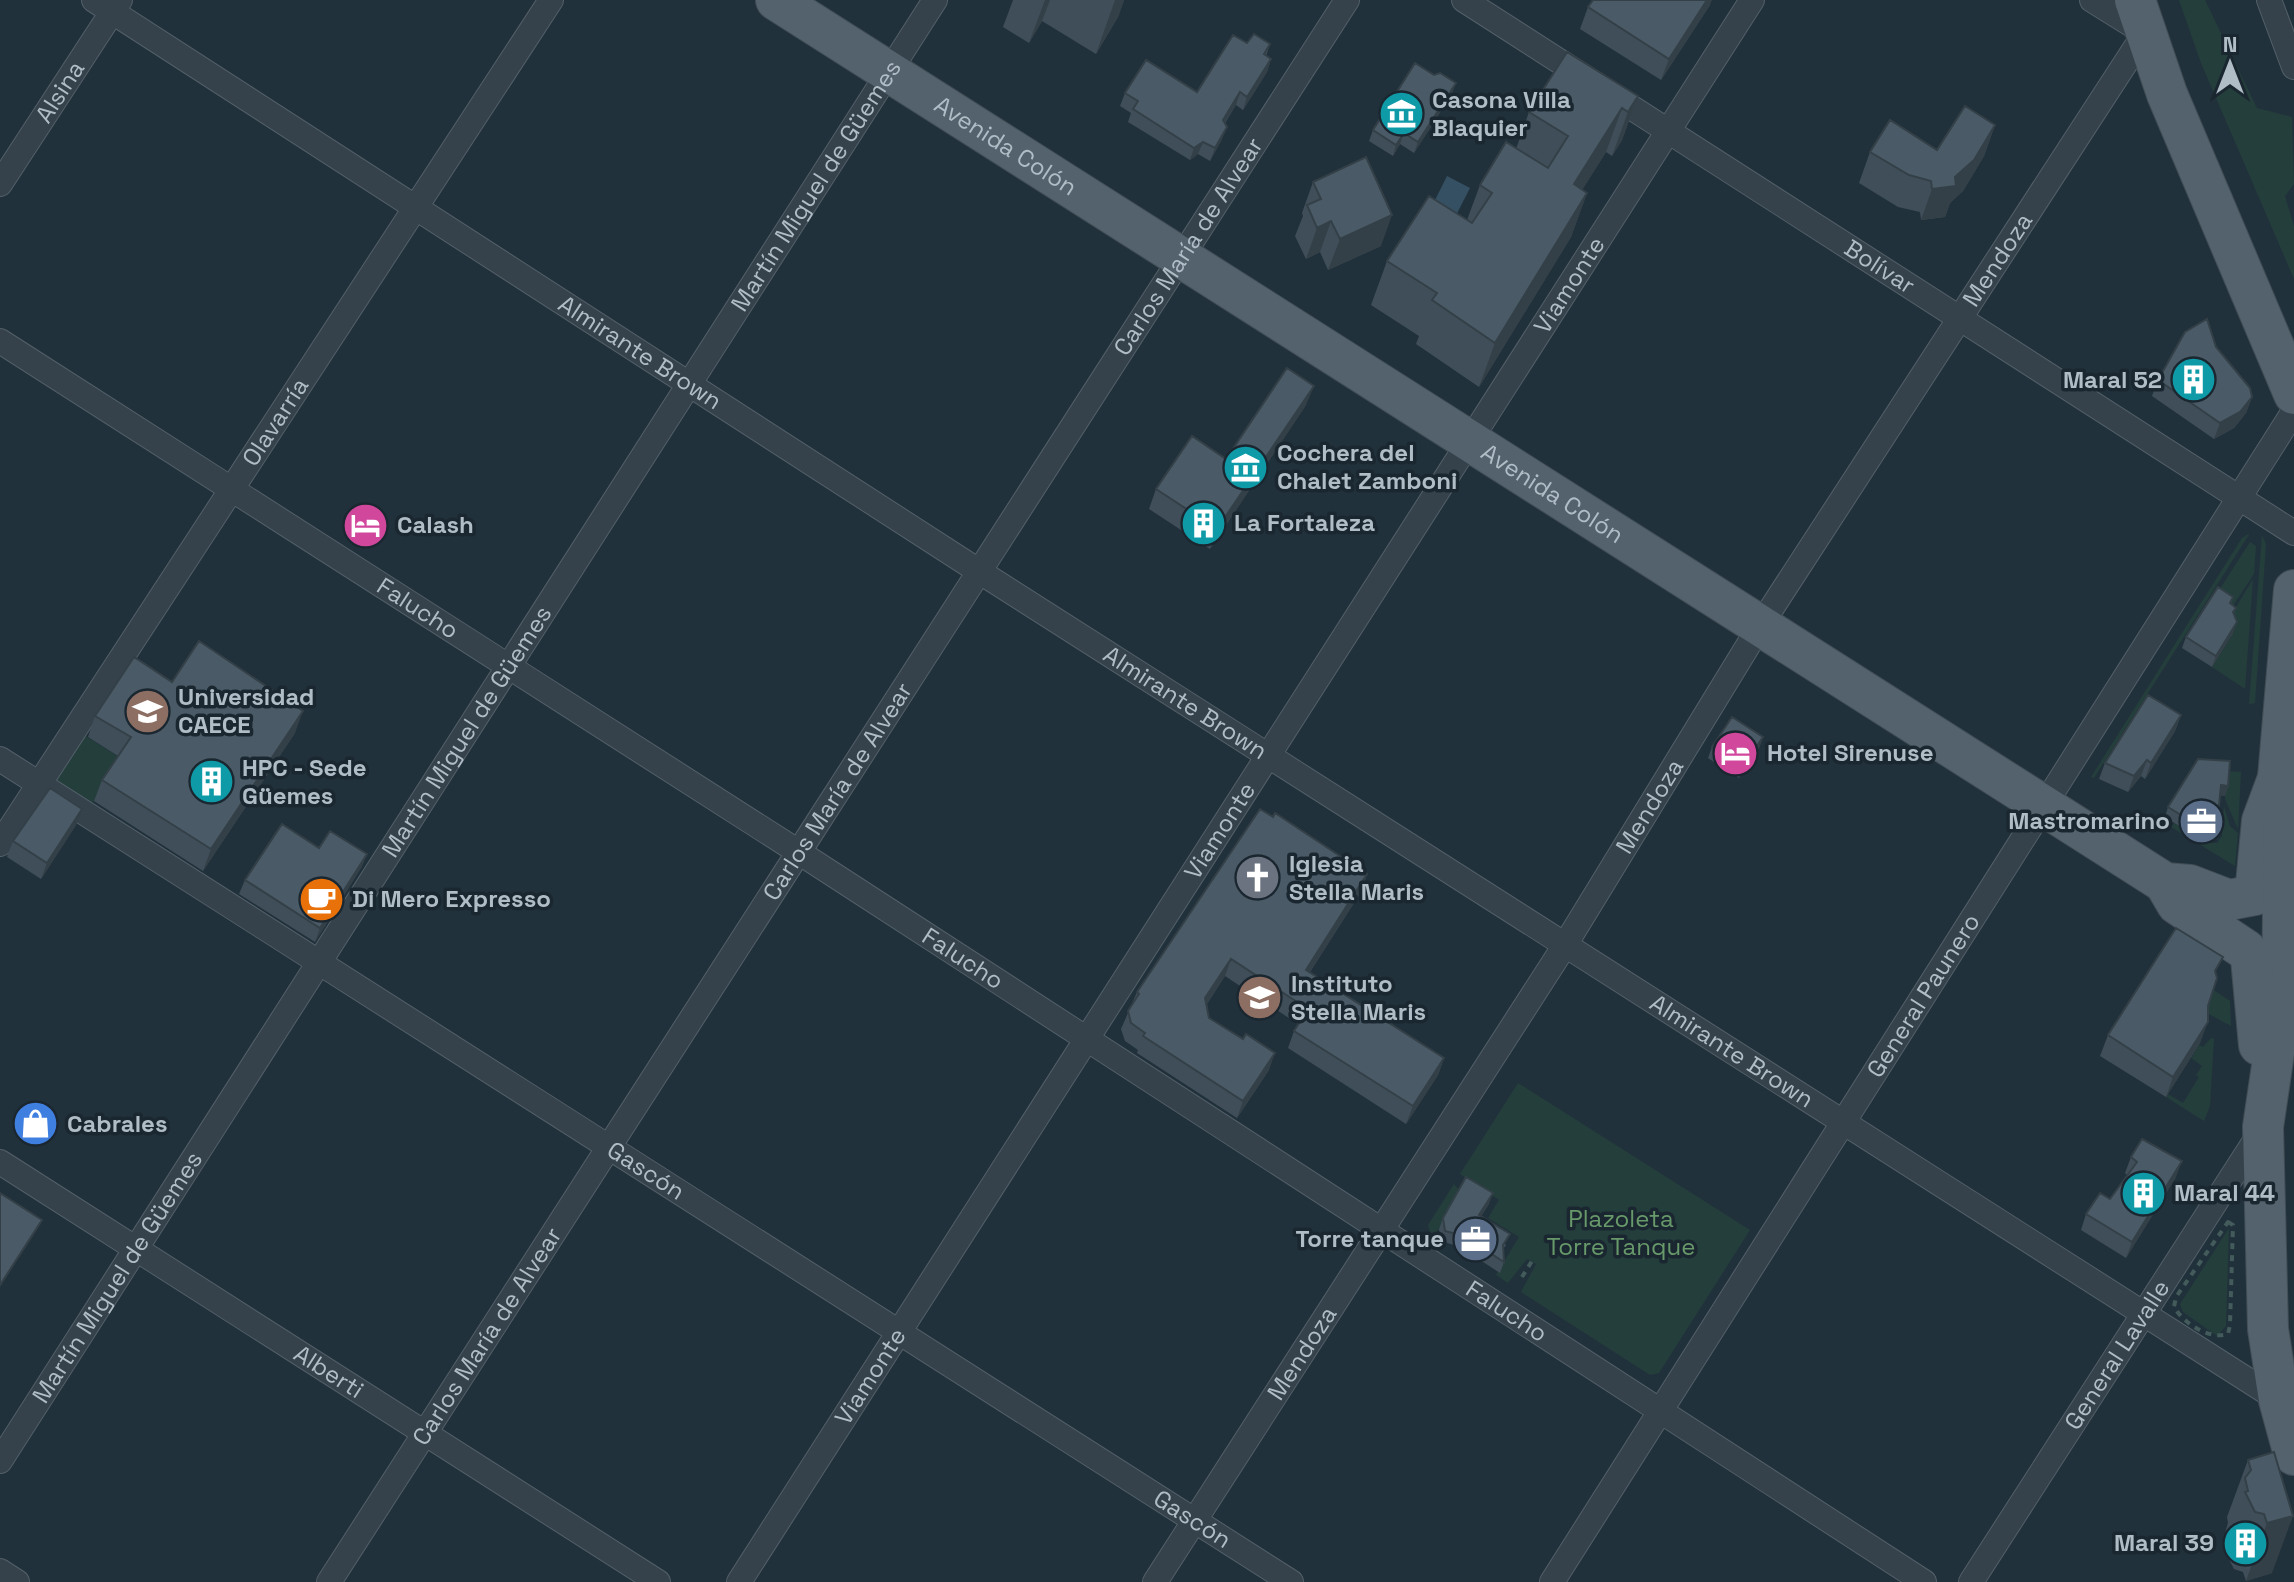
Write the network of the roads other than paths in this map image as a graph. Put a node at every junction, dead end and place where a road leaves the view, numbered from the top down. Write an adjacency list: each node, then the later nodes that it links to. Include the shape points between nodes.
1 (551, 0): 15 (street, Olavarría)
2 (776, 0): 12 (main road, Avenida Colón)
3 (935, 0): 12 (street, Martín Miguel de Güemes)
4 (1347, 0): 16 (street, Carlos María de Alvear)
5 (1464, 0): 13 (street, Bolívar)
6 (1752, 0): 13 (street, Viamonte)
7 (2092, 0): 10 (street)
8 (2269, 0): 11 (street)
9 (109, 4): 14 (street, Alsina); 15 (street, Almirante Brown)
10 (2140, 16): 17 (street, Mendoza); 20 (main road, via 2167,94)
11 (2294, 67)
12 (888, 72): 16 (main road, Avenida Colón); 19 (street, Martín Miguel de Güemes)
13 (1668, 128): 17 (street, Bolívar); 22 (street, Viamonte)
14 (0, 184)
15 (417, 205): 19 (street, Almirante Brown); 23 (street, Olavarría)
16 (1180, 258): 22 (main road, Avenida Colón); 26 (street, Carlos María de Alvear)
17 (1963, 318): 24 (street, Bolívar); 28 (street, Mendoza)
18 (0, 341): 23 (street, Falucho)
19 (690, 382): 26 (street, Almirante Brown); 29 (street, Martín Miguel de Güemes)
20 (2294, 394)
21 (2294, 411): 24 (street, General Paunero)
22 (1468, 441): 28 (main road, Avenida Colón); 30 (street, Viamonte)
23 (232, 489): 29 (street, Falucho); 33 (street, Olavarría)
24 (2240, 499): 25 (street, Bolívar); 34 (street, General Paunero)
25 (2294, 533)
26 (977, 570): 30 (street, Almirante Brown); 36 (street, Carlos María de Alvear)
27 (2294, 590): 32 (main road)
28 (1760, 626): 34 (main road, Avenida Colón); 38 (street, Mendoza)
29 (508, 666): 36 (street, Falucho); 39 (street, Martín Miguel de Güemes)
30 (1267, 755): 38 (street, Almirante Brown); 40 (street, Viamonte)
31 (0, 759): 33 (street, Gascón)
32 (2278, 778): 37 (main road, via 2262,821 2255,895 2229,900 2190,885); 41 (main road, via 2284,822 2282,998)
33 (39, 784): 35 (street, Olavarría); 39 (street, Gascón)
34 (2045, 808): 37 (main road, Avenida Colón); 42 (street, General Paunero)
35 (0, 844)
36 (797, 851): 40 (street, Falucho); 43 (street, Carlos María de Alvear)
37 (2165, 883): 41 (main road, via 2177,904 2251,958)
38 (1565, 945): 42 (street, Almirante Brown); 45 (street, Mendoza)
39 (318, 962): 43 (street, Gascón); 46 (street, Martín Miguel de Güemes)
40 (1086, 1039): 45 (street, Falucho); 48 (street, Viamonte)
41 (2264, 1118): 47 (street, General Lavalle); 49 (main road, via 2265,1304)
42 (1845, 1123): 47 (street, Almirante Brown); 50 (street, General Paunero)
43 (607, 1146): 48 (street, Gascón); 51 (street, Carlos María de Alvear)
44 (0, 1162): 46 (street, Alberti)
45 (1381, 1232): 50 (street, Falucho); 54 (street, Mendoza)
46 (135, 1248): 51 (street, Alberti); 53 (street, Martín Miguel de Güemes)
47 (2144, 1314): 49 (street, Almirante Brown); 64 (street, General Lavalle)
48 (898, 1332): 54 (street, Gascón); 59 (street, Viamonte)
49 (2279, 1400): 52 (main road)
50 (1660, 1413): 62 (street, General Paunero); 63 (street, Falucho)
51 (424, 1433): 57 (street, Carlos María de Alvear); 58 (street, Alberti)
52 (2294, 1455)
53 (0, 1461)
54 (1195, 1520): 60 (street, Mendoza); 61 (street, Gascón)
55 (0, 1571): 56 (street)
56 (17, 1582)
57 (329, 1582)
58 (658, 1582)
59 (739, 1582)
60 (1155, 1582)
61 (1291, 1582)
62 (1552, 1582)
63 (1924, 1582)
64 (1971, 1582)

